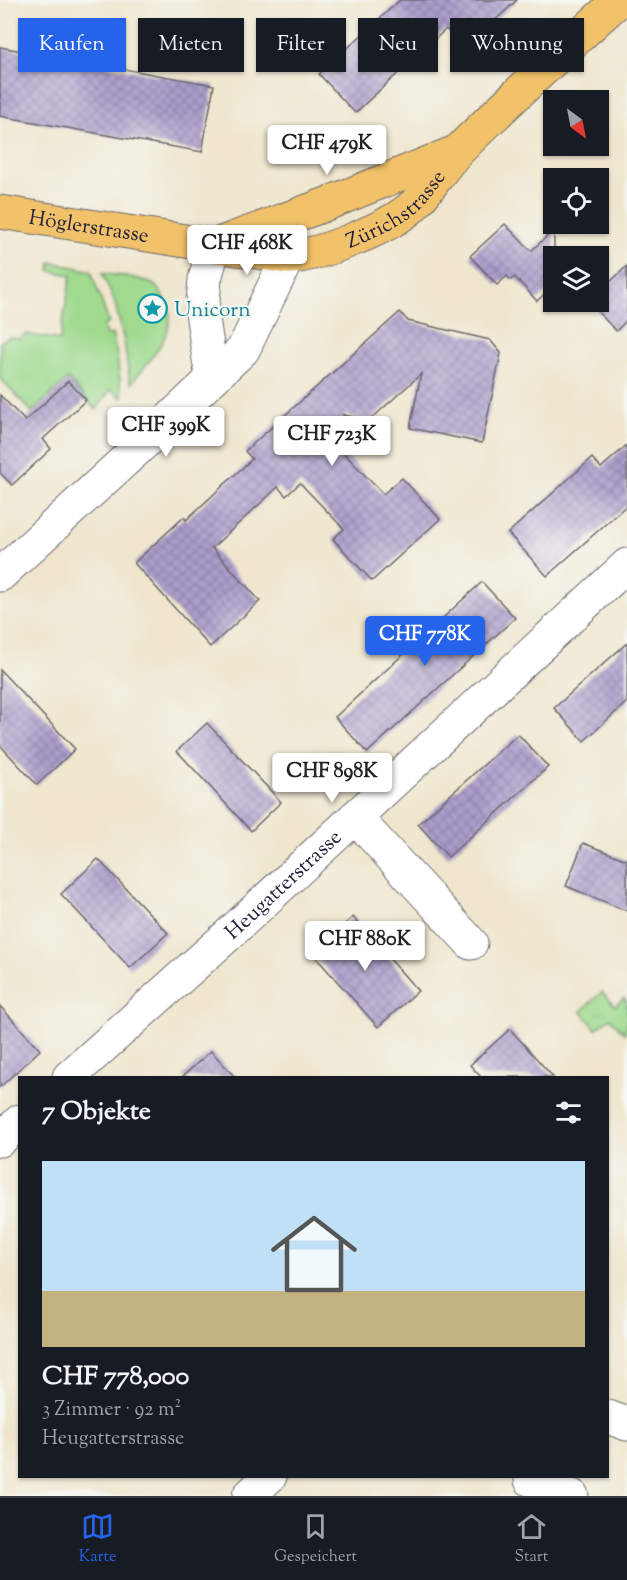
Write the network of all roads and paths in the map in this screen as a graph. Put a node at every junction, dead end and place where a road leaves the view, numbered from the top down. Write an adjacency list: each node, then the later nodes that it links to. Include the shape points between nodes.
1 (619, 0): 2 (main road, Zürichstrasse)
2 (457, 152): 4 (main road, Zürichstrasse); 5 (main road, Zürichstrasse, via 412,206 389,221 347,242)
3 (0, 212): 4 (main road, Höglerstrasse)
4 (214, 246): 5 (main road, Zürichstrasse); 6 (street, via 202,312)
5 (288, 257): 6 (street, via 243,350)
6 (212, 379): 8 (street)
7 (627, 566): 9 (street, Heugatterstrasse)
8 (0, 575)
9 (356, 817): 10 (street); 11 (street, Heugatterstrasse)
10 (471, 944)
11 (70, 1076)
12 (18, 1123): 13 (street)
13 (0, 1140)
14 (609, 1417): 15 (street)
15 (627, 1424)
16 (268, 1478): 18 (street)
17 (531, 1479): 19 (street)
18 (249, 1496)
19 (572, 1496)

